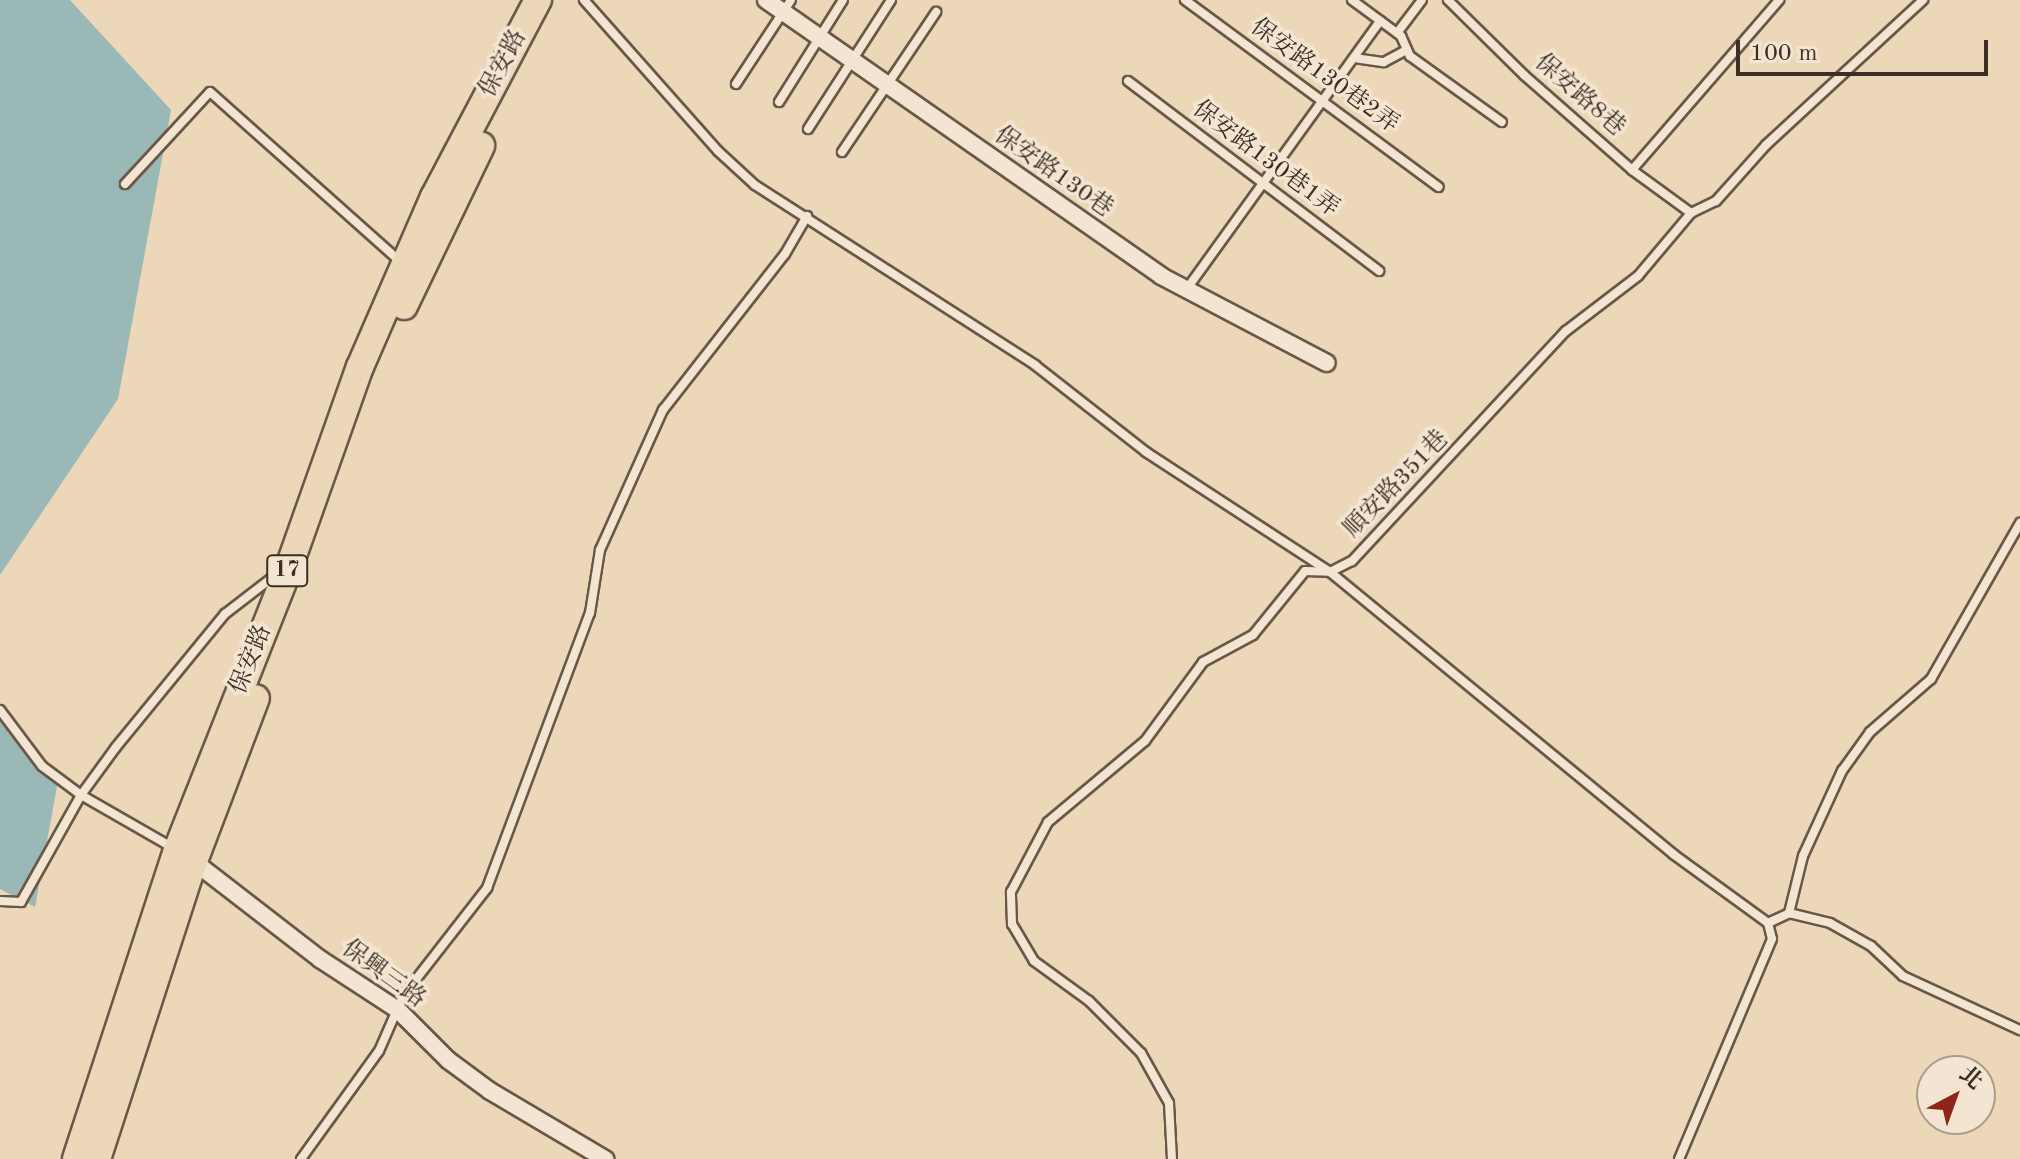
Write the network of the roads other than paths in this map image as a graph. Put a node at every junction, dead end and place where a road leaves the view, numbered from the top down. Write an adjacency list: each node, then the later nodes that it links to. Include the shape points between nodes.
1 (584, 0): 33 (lane, via 718,151 755,185)
2 (766, 0): 12 (street, 保安路130巷)
3 (843, 0): 16 (lane)
4 (891, 0): 19 (lane)
5 (1185, 0): 23 (lane, 保安路130巷2弄)
6 (1352, 0): 14 (lane)
7 (1422, 0): 15 (lane)
8 (1448, 0): 28 (lane, 保安路8巷)
9 (1779, 0): 28 (lane)
10 (1923, 0): 32 (lane, 順安路351巷, via 1766,145 1716,201)
11 (546, 2): 34 (main road, 保安路 / 17); 43 (main road, 保安路 / 17, via 378,364)
12 (786, 6): 16 (street, 保安路130巷); 21 (lane)
13 (936, 12): 22 (lane)
14 (1380, 21): 15 (lane); 18 (lane)
15 (1397, 33): 17 (lane)
16 (818, 36): 19 (street, 保安路130巷); 24 (lane)
17 (1407, 50): 18 (lane, via 1384,62); 25 (lane)
18 (1354, 58): 23 (lane)
19 (851, 61): 22 (street, 保安路130巷); 26 (lane)
20 (1128, 81): 29 (lane, 保安路130巷1弄)
21 (736, 84)
22 (883, 86): 27 (lane); 36 (street, 保安路130巷)
23 (1322, 101): 29 (lane); 31 (lane, 保安路130巷2弄)
24 (779, 102)
25 (1502, 122)
26 (808, 129)
27 (842, 152)
28 (1632, 170): 32 (lane, 保安路8巷)
29 (1262, 183): 35 (lane, 保安路130巷1弄); 36 (lane)
30 (125, 184): 34 (lane, via 210,92)
31 (1439, 187)
32 (1691, 213): 40 (lane, 順安路351巷, via 1638,276 1566,331 1352,561)
33 (807, 216): 40 (lane, via 1035,365 1146,452); 47 (lane, via 785,254 663,410 600,550 590,613 494,872)
34 (403, 263): 39 (main road, 保安路 / 17)
35 (1379, 271)
36 (1185, 290): 37 (street, 保安路130巷)
37 (1327, 363)
38 (2020, 523): 45 (lane, via 1931,679 1870,732 1842,771 1803,856)
39 (289, 567): 42 (lane, via 254,587 225,614); 43 (main road, 保安路 / 17)
40 (1330, 572): 46 (lane, via 1673,854); 53 (lane, 順安路351巷, via 1305,571 1253,635 1203,662 1145,741 1048,822 1011,892 1012,924 1020,945 1131,1038 1161,1086 1169,1103)
41 (0, 710): 42 (lane, via 35,760)
42 (81, 795): 43 (lane); 44 (lane, via 21,902)
43 (185, 856): 47 (street, 保興三路, via 320,959); 49 (main road, 保安路 / 17); 50 (main road, 保安路 / 17)
44 (0, 901)
45 (1789, 913): 46 (lane); 48 (lane, via 1830,923 1871,946 1903,976)
46 (1768, 923): 54 (lane, via 1772,939)
47 (398, 1010): 51 (lane, via 379,1051); 52 (street, 保興三路, via 448,1060 490,1091)
48 (2020, 1030)
49 (76, 1159)
50 (97, 1159)
51 (301, 1159)
52 (605, 1159)
53 (1172, 1159)
54 (1679, 1159)

